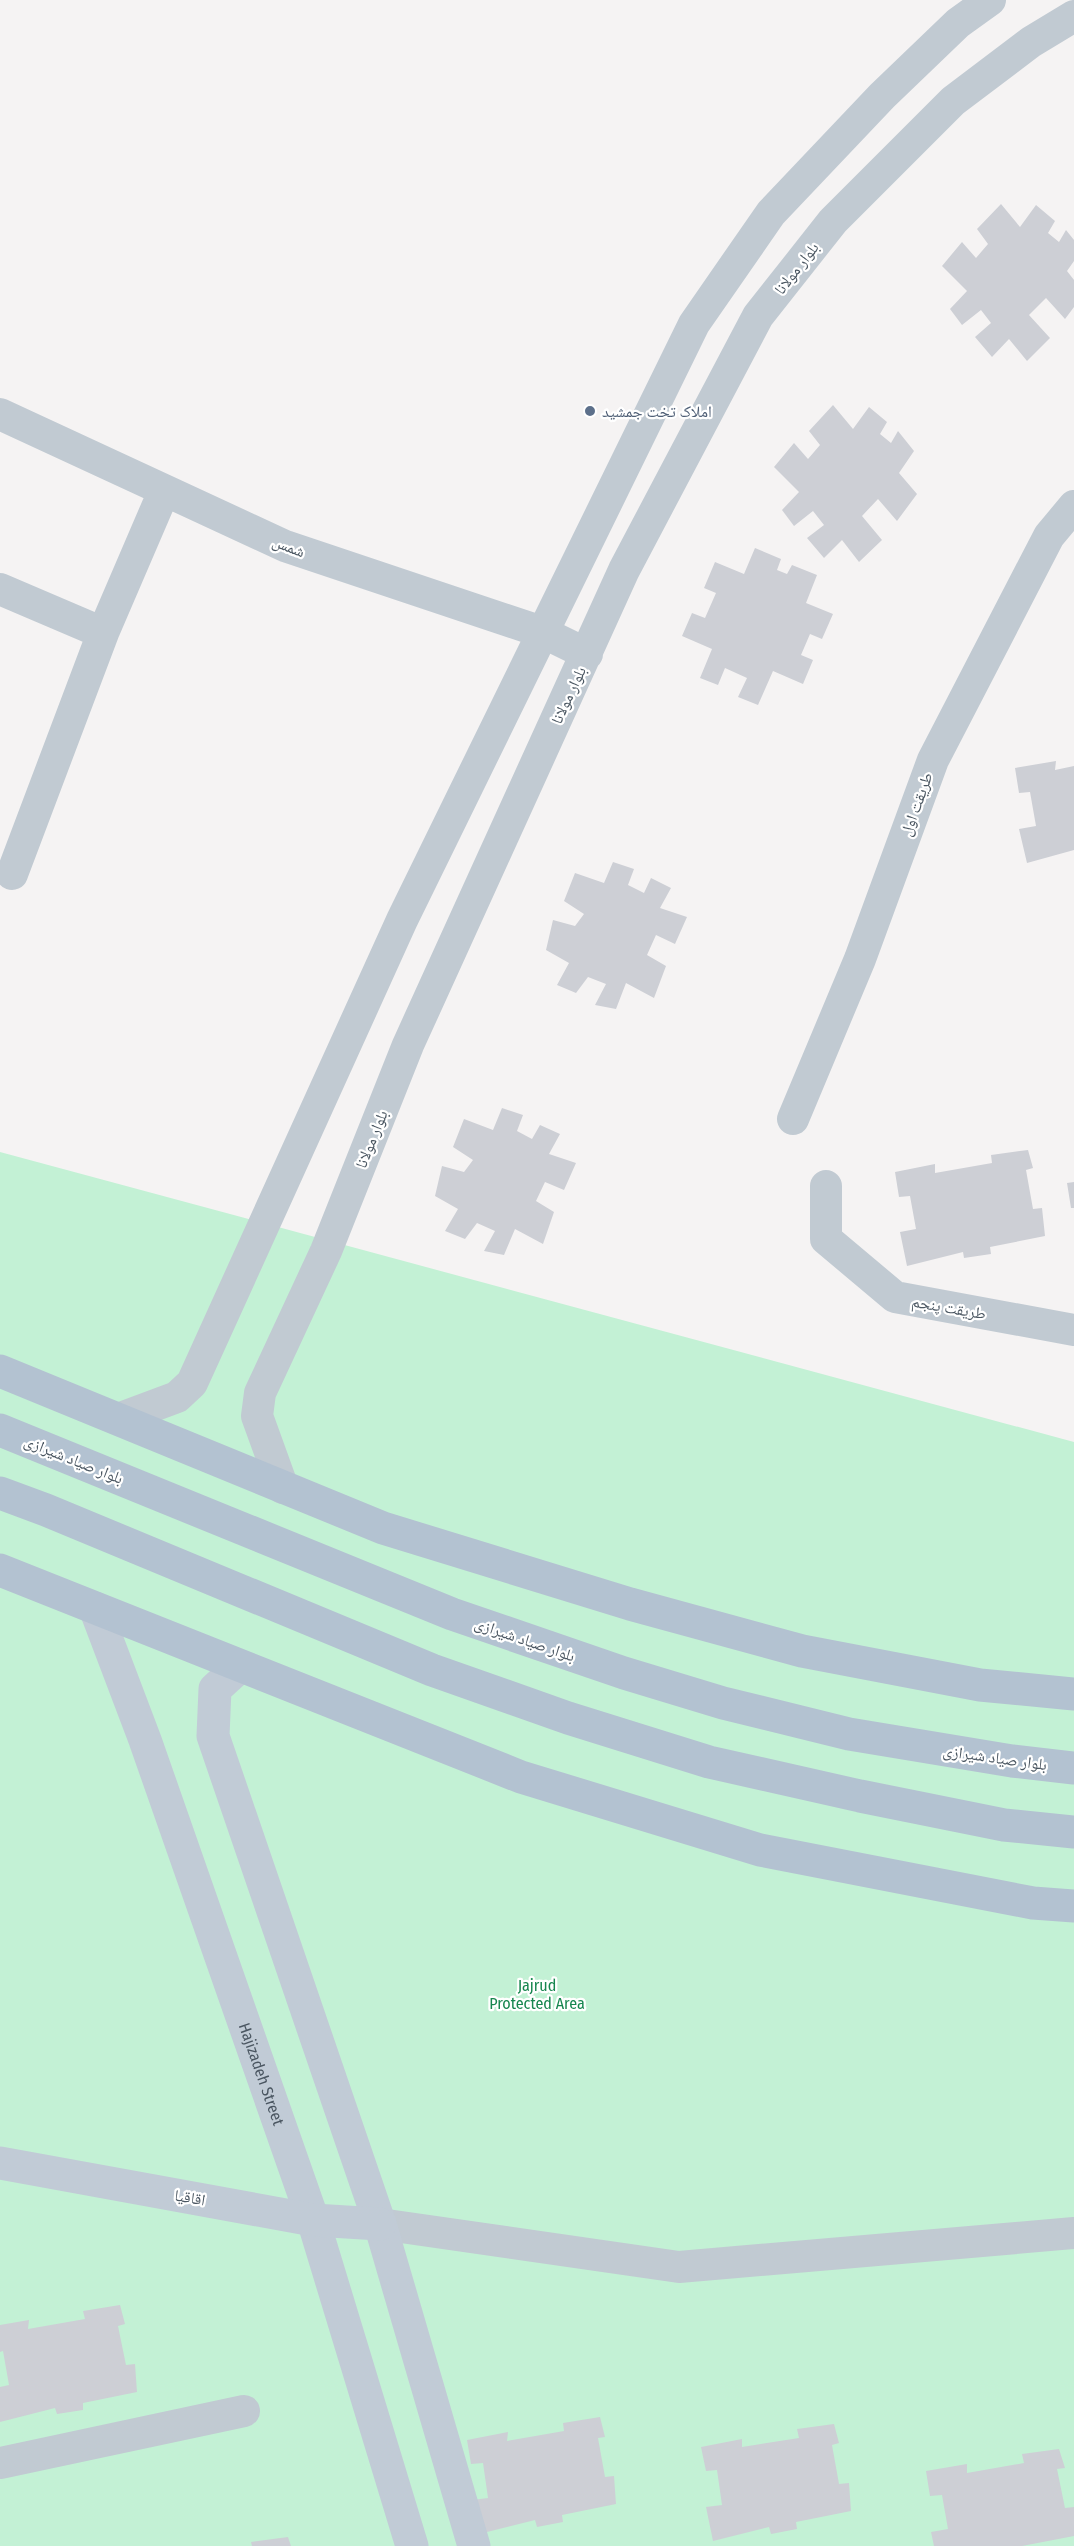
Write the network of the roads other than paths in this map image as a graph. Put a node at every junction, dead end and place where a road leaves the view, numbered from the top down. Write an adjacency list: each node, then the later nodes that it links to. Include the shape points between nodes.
1 (990, 0): 2 (street)
2 (960, 12): 8 (street, via 771,213 694,324)
3 (1074, 16): 10 (street, بلوار مولانا, via 1031,42 945,110 833,221 758,316 624,570)
4 (0, 414): 5 (street, شمس)
5 (164, 491): 8 (street, شمس, via 285,546); 9 (street)
6 (1074, 506): 12 (street, طریقت اول, via 1049,536 933,760 860,959)
7 (0, 589): 9 (street)
8 (542, 632): 10 (street, شمس); 16 (street, via 402,920 192,1383 177,1397)
9 (103, 633): 11 (street)
10 (587, 654): 18 (street, بلوار مولانا, via 408,1045 326,1251 260,1393 257,1416)
11 (12, 874)
12 (793, 1119)
13 (826, 1186): 14 (street, طریقت پنجم, via 826,1239 895,1297)
14 (1074, 1330)
15 (0, 1371): 16 (main road)
16 (118, 1419): 18 (main road)
17 (0, 1430): 24 (main road, بلوار صیاد شیرازی, via 452,1614 624,1673 723,1703 849,1734)
18 (283, 1488): 23 (main road, via 394,1531 630,1604 802,1651 980,1685)
19 (0, 1494): 25 (main road, via 432,1670 579,1722 709,1762 860,1796 1004,1825)
20 (0, 1570): 21 (main road)
21 (95, 1608): 22 (main road); 28 (street, Hajizadeh Street)
22 (239, 1667): 26 (main road, via 521,1777 760,1850 1033,1903); 29 (street, via 215,1689 213,1736)
23 (1074, 1694)
24 (1074, 1768)
25 (1074, 1832)
26 (1074, 1906)
27 (0, 2163): 28 (street, اقاقیا)
28 (313, 2220): 29 (street, اقاقیا); 33 (street, Hajizadeh Street)
29 (380, 2224): 30 (street, via 679,2267); 34 (street)
30 (1074, 2233)
31 (244, 2411): 32 (street)
32 (0, 2463)
33 (412, 2546)
34 (474, 2546)

